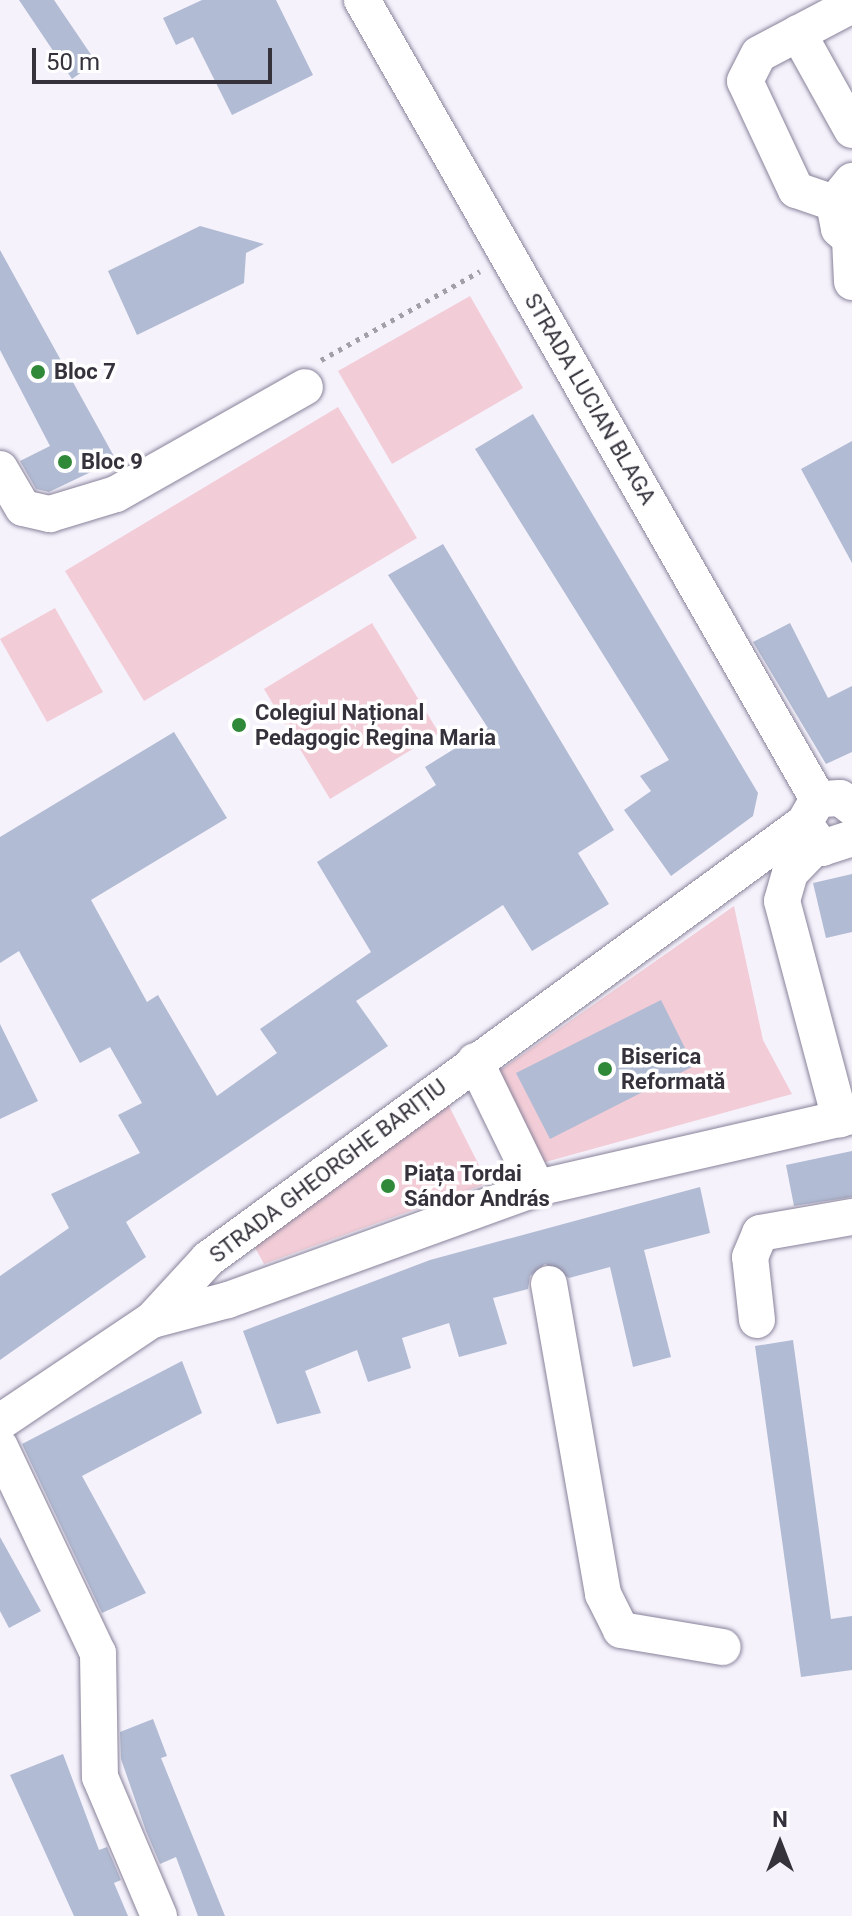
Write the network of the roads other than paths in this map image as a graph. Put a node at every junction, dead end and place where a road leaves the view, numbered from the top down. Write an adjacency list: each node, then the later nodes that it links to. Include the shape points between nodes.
1 (362, 0): 10 (street, STRADA LUCIAN BLAGA)
2 (852, 5): 3 (street)
3 (798, 33): 4 (street); 5 (street, via 752,61 746,92 796,190)
4 (852, 130)
5 (843, 192): 6 (street, via 834,217)
6 (851, 239): 7 (street)
7 (852, 282)
8 (311, 375): 9 (street, via 116,494 50,514 23,508)
9 (0, 469)
10 (830, 809): 11 (street, STRADA GHEORGHE BARIȚIU, via 839,848); 12 (street, STRADA GHEORGHE BARIȚIU); 13 (street, via 790,873 782,901)
11 (852, 838)
12 (475, 1061): 14 (street); 17 (street, STRADA GHEORGHE BARIȚIU, via 208,1259)
13 (846, 1117): 14 (street, STRADA GHEORGHE BARIȚIU)
14 (537, 1188): 17 (street, STRADA GHEORGHE BARIȚIU, via 228,1300)
15 (852, 1217): 18 (street, via 760,1233 750,1257)
16 (549, 1284): 21 (street, via 603,1594 621,1630)
17 (152, 1320): 19 (street, STRADA GHEORGHE BARIȚIU)
18 (757, 1320)
19 (0, 1422)
20 (0, 1447): 22 (street, via 98,1653 100,1777)
21 (723, 1647)
22 (159, 1916)

